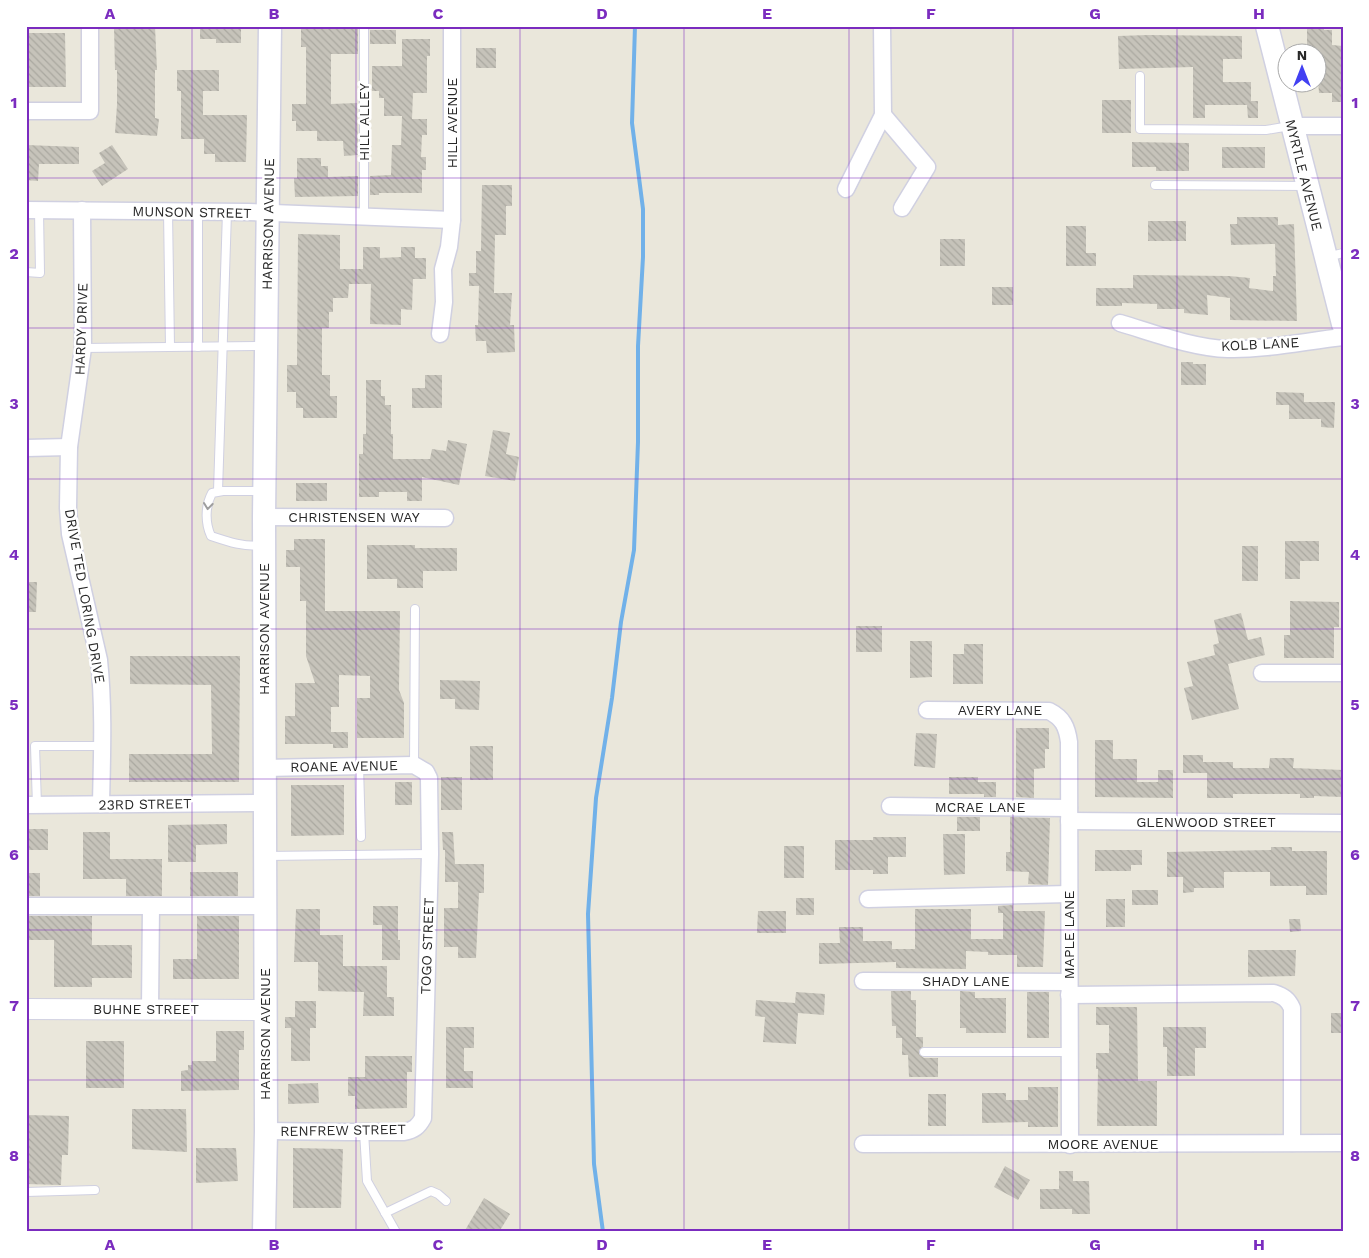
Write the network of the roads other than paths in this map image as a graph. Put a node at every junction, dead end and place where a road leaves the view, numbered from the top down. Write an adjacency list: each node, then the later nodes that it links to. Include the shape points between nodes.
1 (90, 26): 8 (street, via 90,111)
2 (270, 26): 21 (main road, HARRISON AVENUE)
3 (364, 26): 22 (lane, HILL ALLEY)
4 (452, 26): 23 (street, HILL AVENUE)
5 (882, 26): 9 (street)
6 (1267, 26): 10 (main road, MYRTLE AVENUE)
7 (1140, 76): 10 (lane, via 1140,129 1266,130)
8 (26, 111)
9 (883, 115): 14 (street); 15 (street, via 927,166)
10 (1292, 126): 11 (street); 13 (main road, MYRTLE AVENUE)
11 (1343, 126)
12 (1155, 185): 13 (lane)
13 (1306, 186): 24 (main road, MYRTLE AVENUE)
14 (846, 190)
15 (902, 208)
16 (33, 210): 17 (street, MUNSON STREET); 25 (lane, via 40,273)
17 (82, 210): 18 (street, MUNSON STREET); 34 (street, HARDY DRIVE)
18 (168, 211): 19 (street, MUNSON STREET); 31 (lane)
19 (198, 211): 20 (street, MUNSON STREET); 32 (lane)
20 (227, 212): 21 (street, MUNSON STREET); 33 (lane)
21 (268, 213): 22 (street, MUNSON STREET); 30 (main road, HARRISON AVENUE)
22 (364, 218): 23 (street, MUNSON STREET)
23 (452, 220): 28 (street, HILL AVENUE, via 443,269 444,302)
24 (1334, 255): 27 (main road, MYRTLE AVENUE)
25 (26, 272)
26 (1120, 323): 29 (street, KOLB LANE, via 1200,345 1228,349)
27 (1343, 324)
28 (440, 334)
29 (1343, 337)
30 (266, 346): 33 (lane); 38 (main road, HARRISON AVENUE)
31 (170, 347): 32 (lane); 34 (lane)
32 (198, 347): 33 (lane)
33 (224, 347): 37 (lane)
34 (83, 348): 35 (street, HARDY DRIVE)
35 (69, 447): 36 (street); 47 (street, DRIVE TED LORING DRIVE, via 68,520 99,660)
36 (26, 448)
37 (218, 491): 38 (lane); 41 (lane, one-way to 41, via 212,493 208,500 207,527 211,536 243,546)
38 (264, 491): 39 (main road, HARRISON AVENUE)
39 (264, 517): 40 (street, CHRISTENSEN WAY); 41 (main road, HARRISON AVENUE)
40 (445, 518)
41 (264, 546): 50 (main road, HARRISON AVENUE)
42 (414, 609): 49 (lane)
43 (1262, 673): 44 (street)
44 (1343, 673)
45 (927, 710): 46 (street, AVERY LANE, via 1050,711)
46 (1066, 726): 55 (street, MAPLE LANE)
47 (102, 746): 52 (street, DRIVE TED LORING DRIVE); 53 (lane, via 35,746)
48 (359, 766): 49 (street, ROANE AVENUE); 50 (street, ROANE AVENUE); 57 (lane)
49 (418, 767): 58 (street, TOGO STREET, via 429,778)
50 (264, 768): 51 (main road, HARRISON AVENUE)
51 (264, 803): 52 (street, 23RD STREET); 59 (main road, HARRISON AVENUE)
52 (101, 804): 53 (street, 23RD STREET)
53 (31, 805)
54 (890, 806): 55 (street, MCRAE LANE)
55 (1069, 815): 56 (street, GLENWOOD STREET); 60 (street, MAPLE LANE)
56 (1343, 823)
57 (362, 837)
58 (430, 854): 59 (lane); 72 (street, TOGO STREET, via 423,1118)
59 (264, 856): 64 (main road, HARRISON AVENUE)
60 (1069, 894): 61 (street); 66 (street, MAPLE LANE)
61 (868, 899)
62 (26, 906): 63 (street)
63 (150, 906): 64 (street); 68 (street)
64 (264, 906): 69 (main road, HARRISON AVENUE)
65 (862, 981): 66 (street, SHADY LANE)
66 (1069, 988): 71 (street, MAPLE LANE); 75 (street, SHADY LANE, via 1274,993 1282,996 1292,1008)
67 (26, 1009): 68 (street, BUHNE STREET)
68 (150, 1009): 69 (street, BUHNE STREET)
69 (265, 1010): 73 (main road, HARRISON AVENUE)
70 (924, 1052): 71 (lane)
71 (1069, 1052): 78 (street, MAPLE LANE)
72 (419, 1125): 74 (street, RENFREW STREET, via 411,1131)
73 (266, 1131): 74 (street, RENFREW STREET); 83 (main road, HARRISON AVENUE)
74 (364, 1132): 82 (lane, via 367,1181)
75 (1292, 1143): 76 (street, MOORE AVENUE); 78 (street, MOORE AVENUE)
76 (1343, 1143)
77 (863, 1144): 78 (street, MOORE AVENUE)
78 (1070, 1145)
79 (95, 1190): 80 (lane)
80 (26, 1192)
81 (446, 1201): 82 (lane, via 431,1191)
82 (385, 1213): 84 (lane)
83 (264, 1232)
84 (396, 1232)

